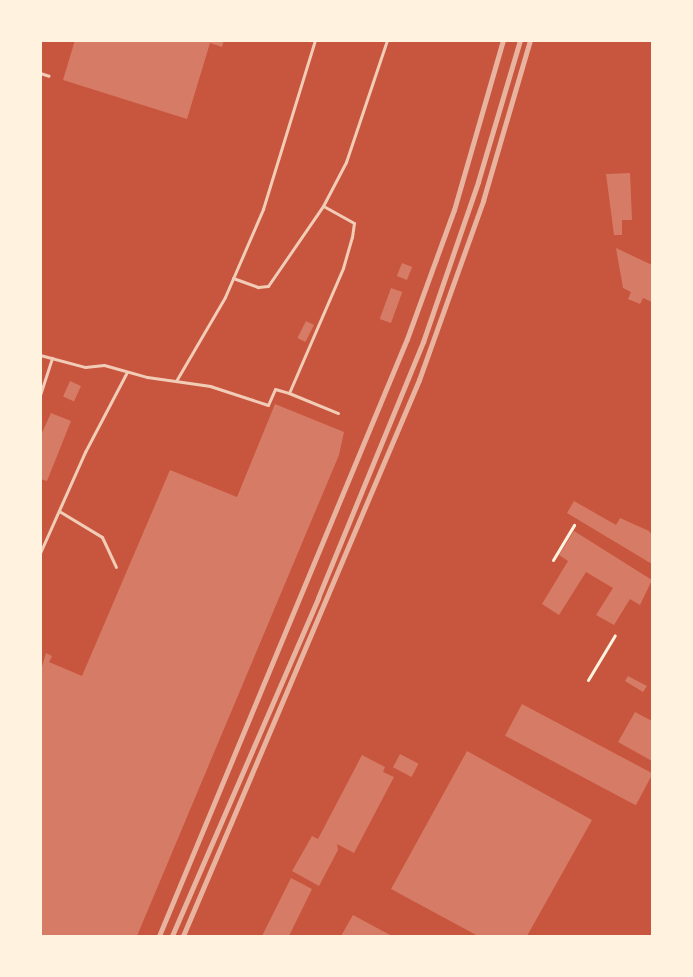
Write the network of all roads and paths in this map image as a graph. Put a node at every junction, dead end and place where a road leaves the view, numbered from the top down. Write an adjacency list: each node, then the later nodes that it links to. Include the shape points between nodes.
1 (315, 40): 6 (lane, via 263,209)
2 (387, 40): 5 (lane, via 346,162)
3 (40, 73): 4 (lane)
4 (49, 76)
5 (323, 206): 6 (lane, via 268,286 258,287); 11 (lane, via 354,223 352,237 343,268)
6 (233, 278): 10 (lane)
7 (40, 355): 8 (lane)
8 (52, 358): 9 (lane); 12 (lane)
9 (127, 372): 10 (lane); 14 (lane)
10 (176, 381): 11 (lane, via 210,386 268,405 275,389)
11 (290, 393): 13 (lane)
12 (40, 395)
13 (338, 413)
14 (59, 511): 16 (lane); 18 (lane, via 102,537)
15 (574, 525): 17 (path)
16 (40, 554)
17 (553, 560)
18 (116, 567)
19 (615, 635): 20 (path)
20 (588, 680)

